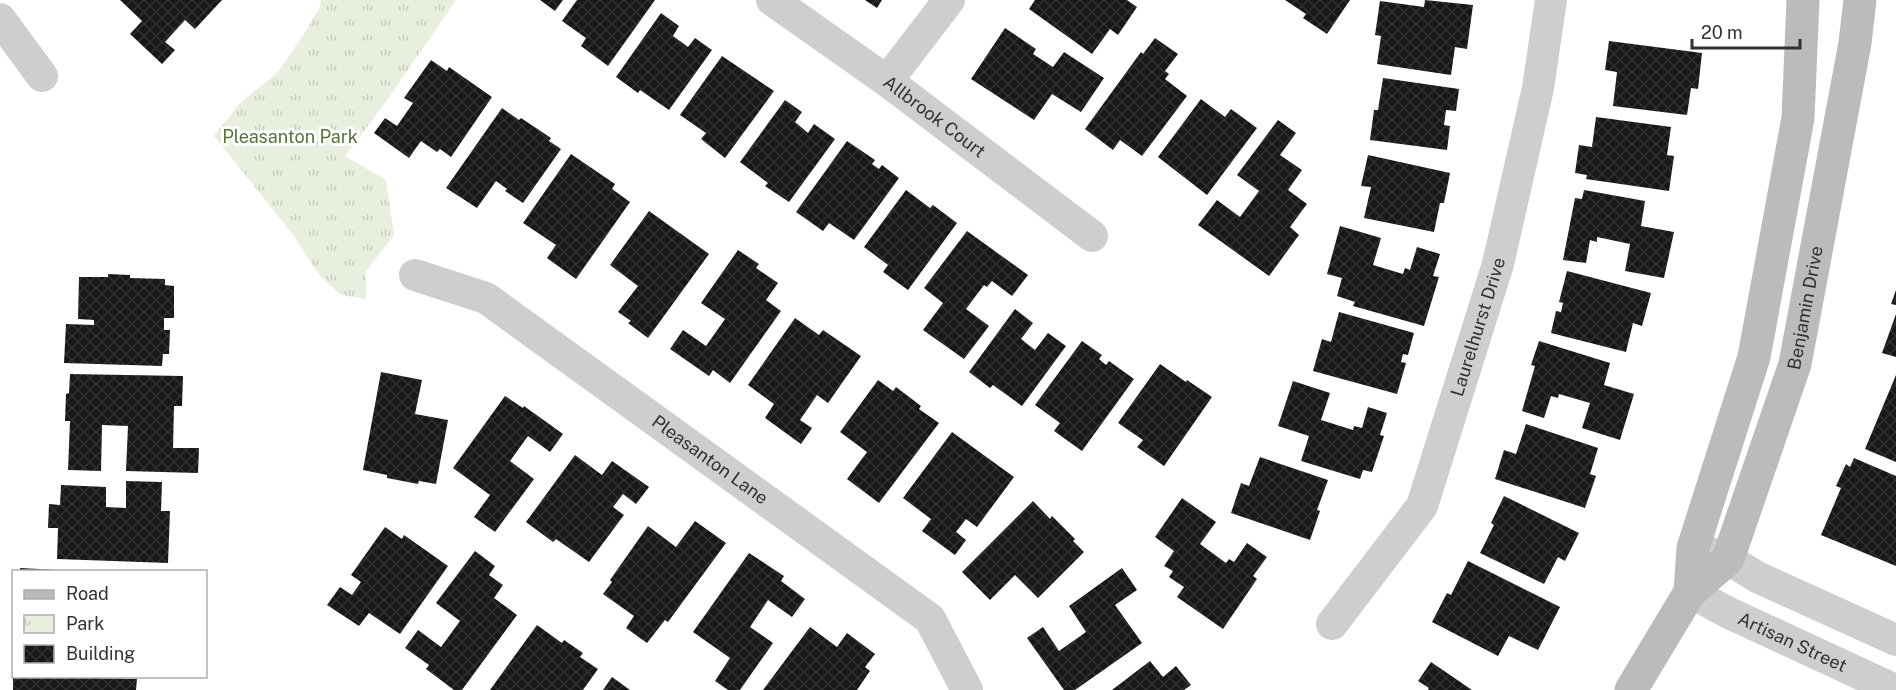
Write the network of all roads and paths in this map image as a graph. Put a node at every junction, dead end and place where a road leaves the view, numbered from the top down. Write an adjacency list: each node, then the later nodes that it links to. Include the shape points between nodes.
1 (772, 0): 8 (street, Allbrook Court)
2 (949, 0): 8 (street)
3 (1551, 0): 14 (street, Laurelhurst Drive, via 1538,88 1498,264 1422,506)
4 (1803, 0): 11 (main road, via 1798,118 1754,357)
5 (1860, 0): 12 (main road, Benjamin Drive, via 1795,364)
6 (0, 19): 7 (street)
7 (42, 76)
8 (887, 81): 9 (street, Allbrook Court)
9 (1092, 236)
10 (415, 275): 16 (street, Pleasanton Lane, via 486,298 930,619)
11 (1693, 548): 12 (street); 13 (main road)
12 (1728, 559): 13 (main road); 15 (street, via 1757,577)
13 (1690, 592): 17 (main road); 18 (street, Artisan Street)
14 (1332, 624)
15 (1896, 640)
16 (967, 690)
17 (1631, 690)
18 (1895, 690)

